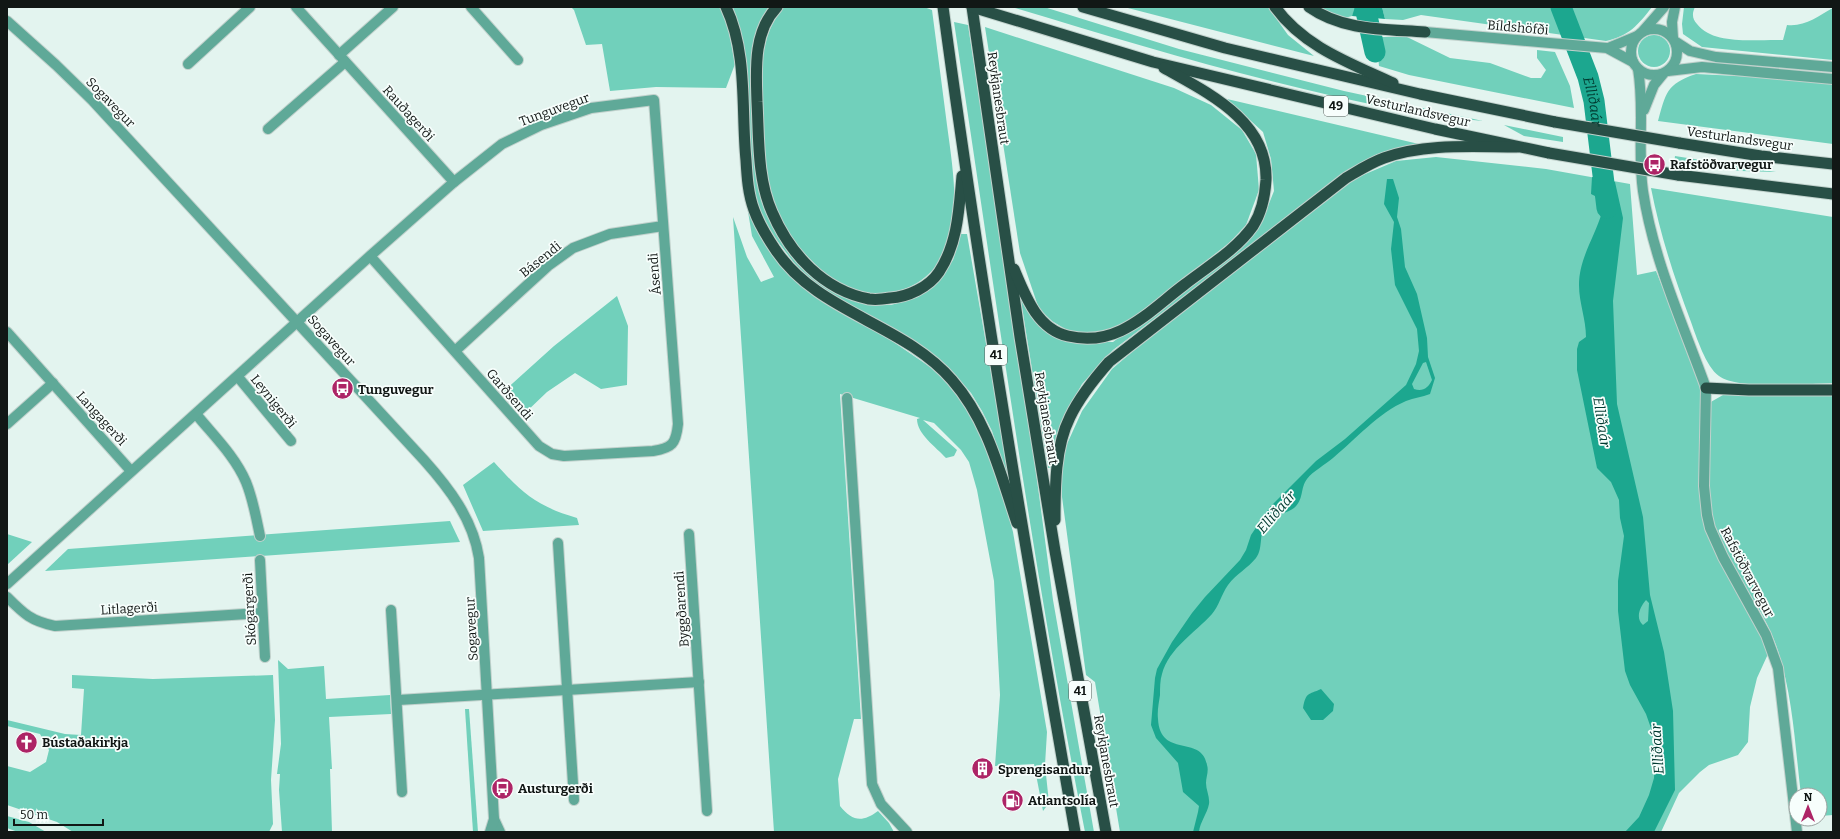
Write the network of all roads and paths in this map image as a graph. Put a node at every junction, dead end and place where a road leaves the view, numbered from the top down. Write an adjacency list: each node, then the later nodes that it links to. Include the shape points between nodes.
1 (250, 7): 22 (street)
2 (296, 7): 19 (street, Rauðagerði)
3 (393, 7): 19 (street)
4 (471, 7): 20 (street)
5 (726, 7): 55 (highway, via 737,47 742,79 747,182 754,210 766,234 789,268 808,285 913,347 952,379 976,411 988,437)
6 (777, 7): 32 (highway, via 762,31 758,49 757,94 762,176 771,211 781,231 807,266 826,282 845,292 871,300 900,297 920,290 938,273 951,250 957,223)
7 (943, 7): 32 (highway, 41)
8 (972, 7): 21 (highway, Vesturlandsvegur / 49); 37 (highway, Reykjanesbraut / 41)
9 (1083, 7): 27 (highway, Vesturlandsvegur / 49, via 1225,48)
10 (1275, 7): 27 (highway, via 1295,30 1328,54)
11 (1309, 7): 15 (highway, via 1349,26)
12 (1664, 7): 16 (street)
13 (1675, 7): 17 (street, via 1672,22)
14 (7, 21): 39 (street, Sogavegur, via 93,101)
15 (1425, 32): 18 (street, Bíldshöfði)
16 (1640, 34): 17 (street, Bíldshöfði, via 1649,29 1663,30); 18 (street, Bíldshöfði); 23 (street, via 1631,48)
17 (1674, 40): 24 (street, Bíldshöfði, via 1690,51 1716,57); 25 (street, via 1678,55 1673,66)
18 (1608, 48): 23 (street, Bíldshöfði)
19 (342, 58): 30 (street); 34 (street, Rauðagerði)
20 (518, 60)
21 (1153, 62): 31 (highway, Vesturlandsvegur / 49); 37 (highway, via 1226,105 1258,141 1264,160 1266,192 1253,226 1232,247 1141,320 1112,336 1089,340 1057,332 1039,317 1024,294)
22 (188, 64)
23 (1636, 66): 25 (street, Bíldshöfði, via 1650,75); 29 (street, Rafstöðvarvegur, via 1642,97)
24 (1833, 67)
25 (1666, 72): 26 (street, Bíldshöfði, via 1702,67); 29 (street, Rafstöðvarvegur, via 1654,85)
26 (1833, 79)
27 (1420, 94): 33 (highway, Vesturlandsvegur / 49, bridge, via 1555,122 1761,156)
28 (654, 100): 34 (street, Tunguvegur, via 591,108 541,125 502,144); 36 (street, Ásendi)
29 (1642, 115): 44 (street, Rafstöðvarvegur, via 1642,188 1652,233 1663,271)
30 (268, 129)
31 (1517, 147): 35 (highway, Vesturlandsvegur / 49, bridge, via 1678,175); 56 (highway, via 1438,147 1385,158 1366,166 1346,178 1109,362 1080,399 1069,418 1063,437 1056,485)
32 (964, 159): 55 (highway, 41)
33 (1833, 164)
34 (454, 182): 38 (street, Tunguvegur)
35 (1832, 194)
36 (663, 226): 41 (street, Básendi, via 610,234 573,248 548,266); 50 (street, Ásendi, via 678,424 677,436)
37 (1007, 253): 56 (highway, Reykjanesbraut / 41)
38 (370, 256): 39 (street, Tunguvegur); 41 (street, Garðsendi)
39 (298, 322): 42 (street, Tunguvegur); 65 (street, Sogavegur, via 441,479 463,512 479,558)
40 (7, 332): 43 (street, Langagerði)
41 (455, 351): 50 (street, Garðsendi, via 539,446 552,454 564,456 652,451)
42 (238, 376): 47 (street, Tunguvegur); 49 (street, Leynigerði)
43 (53, 383): 48 (street); 51 (street, Langagerði)
44 (1706, 388): 45 (highway); 76 (street, Rafstöðvarvegur, via 1704,486 1707,514 1723,557 1766,635 1778,668)
45 (1833, 390)
46 (847, 398): 73 (street, via 872,784 881,804)
47 (196, 414): 51 (street, Tunguvegur); 53 (street, via 235,461 254,504)
48 (7, 424)
49 (291, 441)
50 (672, 445)
51 (131, 471): 58 (street, Tunguvegur)
52 (689, 534): 63 (street, Byggðarendi)
53 (260, 536)
54 (558, 543): 64 (street)
55 (1027, 551): 74 (highway, 41)
56 (1054, 551): 75 (highway, Reykjanesbraut / 41)
57 (260, 560): 61 (street, Skógargerði)
58 (7, 584)
59 (7, 596): 61 (street, Litlagerði, via 23,614 37,622 55,626)
60 (391, 610): 66 (street)
61 (262, 613): 62 (street, Skógargerði)
62 (265, 657)
63 (699, 682): 64 (street); 69 (street, Byggðarendi)
64 (567, 689): 65 (street); 68 (street)
65 (488, 694): 66 (street); 70 (street, Sogavegur)
66 (398, 700): 67 (street)
67 (402, 792)
68 (574, 800)
69 (707, 811)
70 (494, 819): 71 (street, Sogavegur); 72 (street, Sogavegur)
71 (490, 832)
72 (500, 832)
73 (907, 832)
74 (1075, 832)
75 (1106, 832)
76 (1797, 832)

